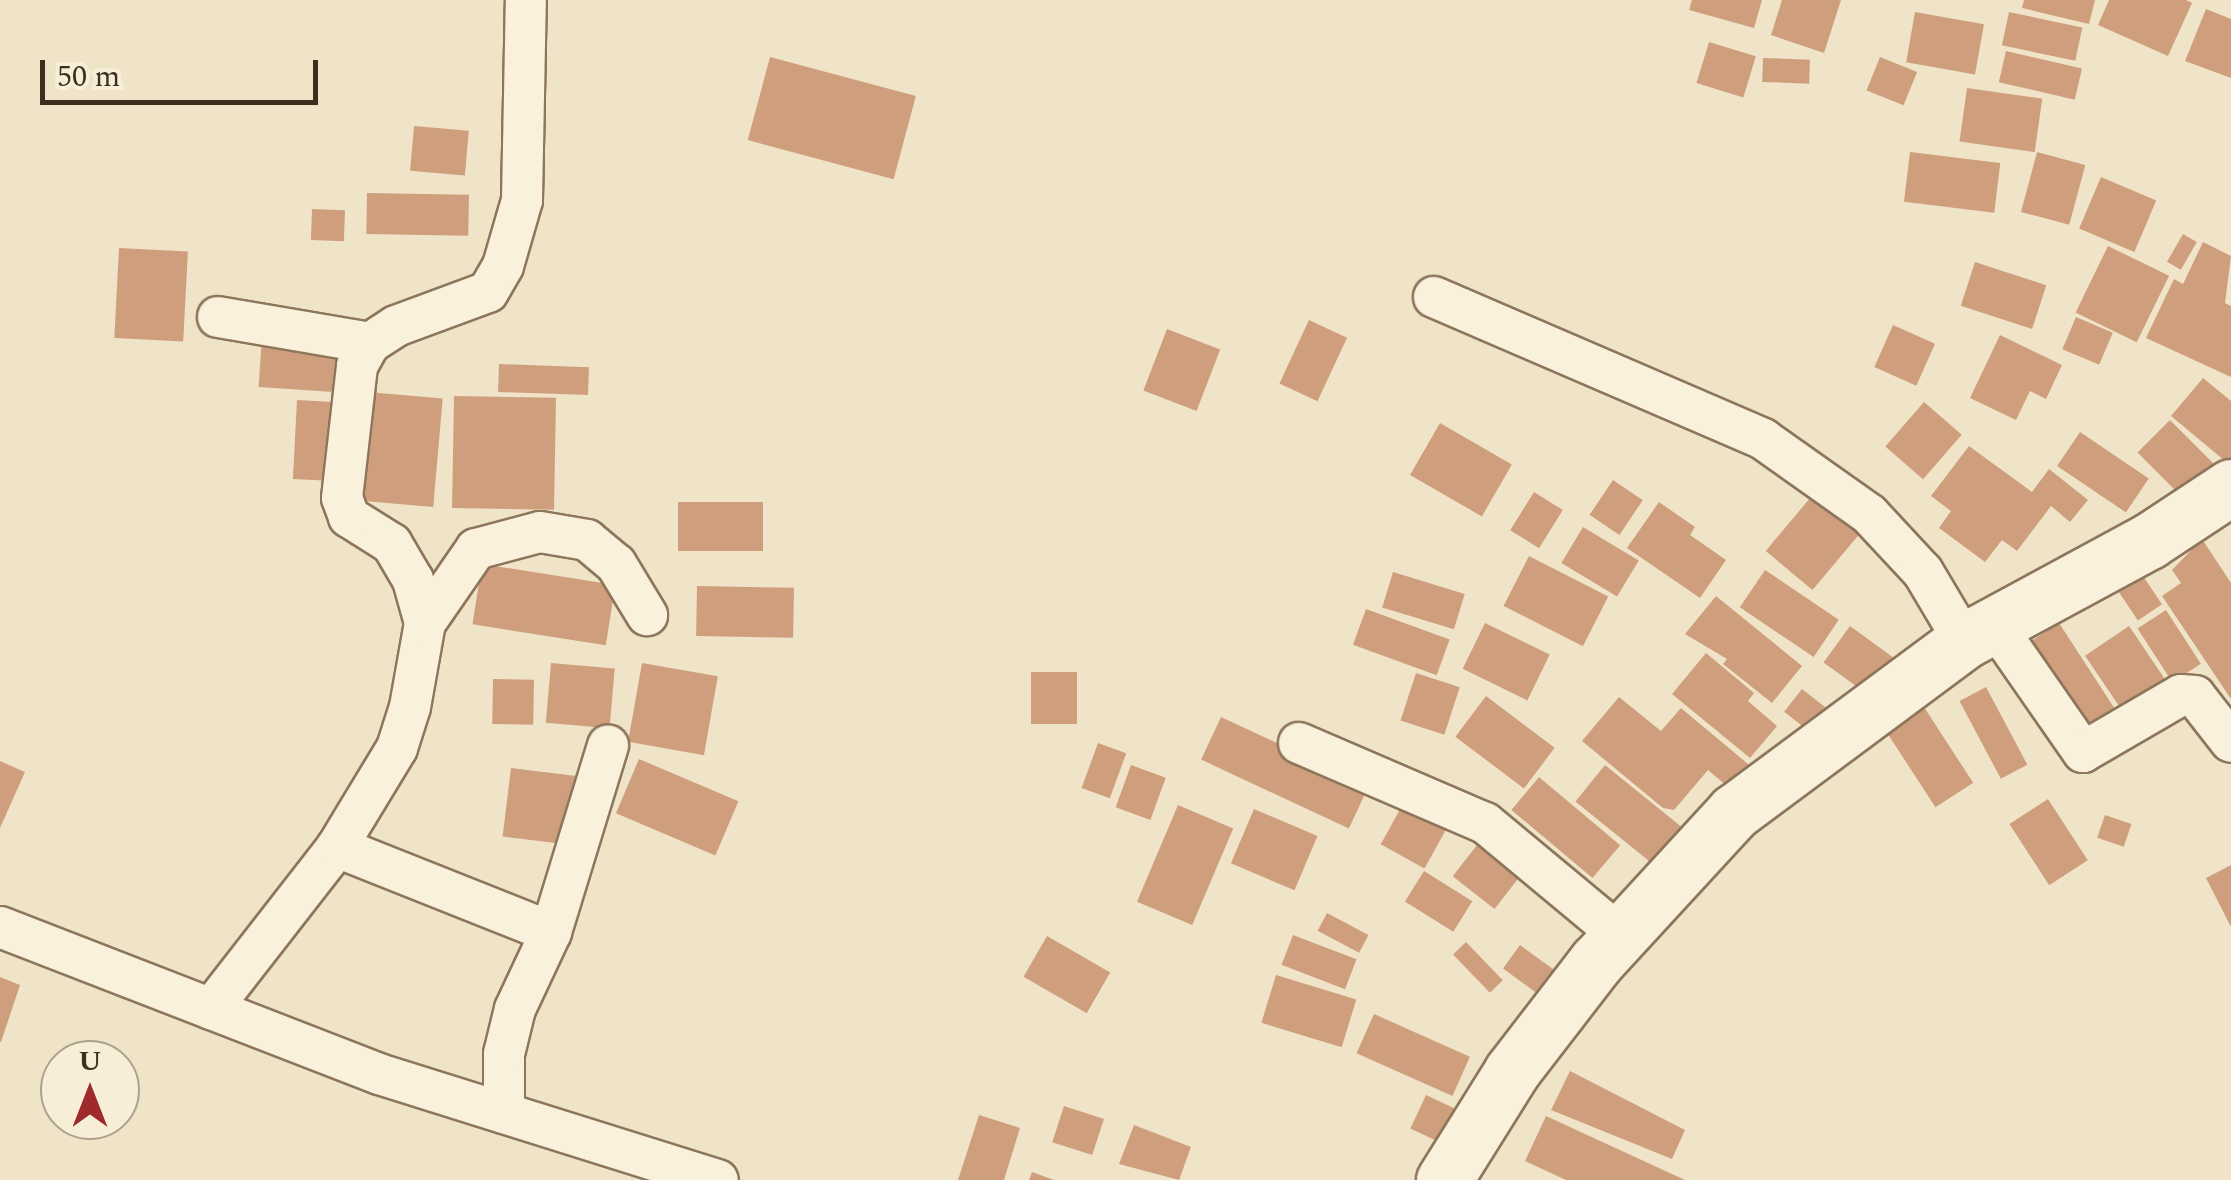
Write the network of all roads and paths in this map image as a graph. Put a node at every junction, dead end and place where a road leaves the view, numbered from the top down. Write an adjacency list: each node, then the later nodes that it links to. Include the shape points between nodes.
1 (526, 0): 4 (street, via 522,200 503,266 488,292 396,326)
2 (1434, 297): 8 (street, via 1762,439 1869,514)
3 (218, 317): 4 (street)
4 (370, 343): 7 (street, via 356,366 344,508 392,544 413,580)
5 (2231, 487): 8 (street, via 2149,542)
6 (646, 615): 7 (street, via 602,552 586,540 540,532 476,549)
7 (425, 623): 12 (street, via 420,675 398,748)
8 (1979, 633): 9 (street, via 2083,752 2181,695 2196,696); 15 (street, via 1734,812)
9 (2231, 742)
10 (1300, 743): 15 (street, via 1485,823)
11 (608, 745): 14 (street)
12 (338, 847): 14 (street); 16 (street)
13 (0, 927): 16 (street)
14 (552, 932): 17 (street, via 515,1009 504,1054)
15 (1620, 935): 19 (street, via 1512,1071)
16 (211, 1008): 17 (street)
17 (504, 1113): 18 (street)
18 (718, 1180)
19 (1444, 1180)

